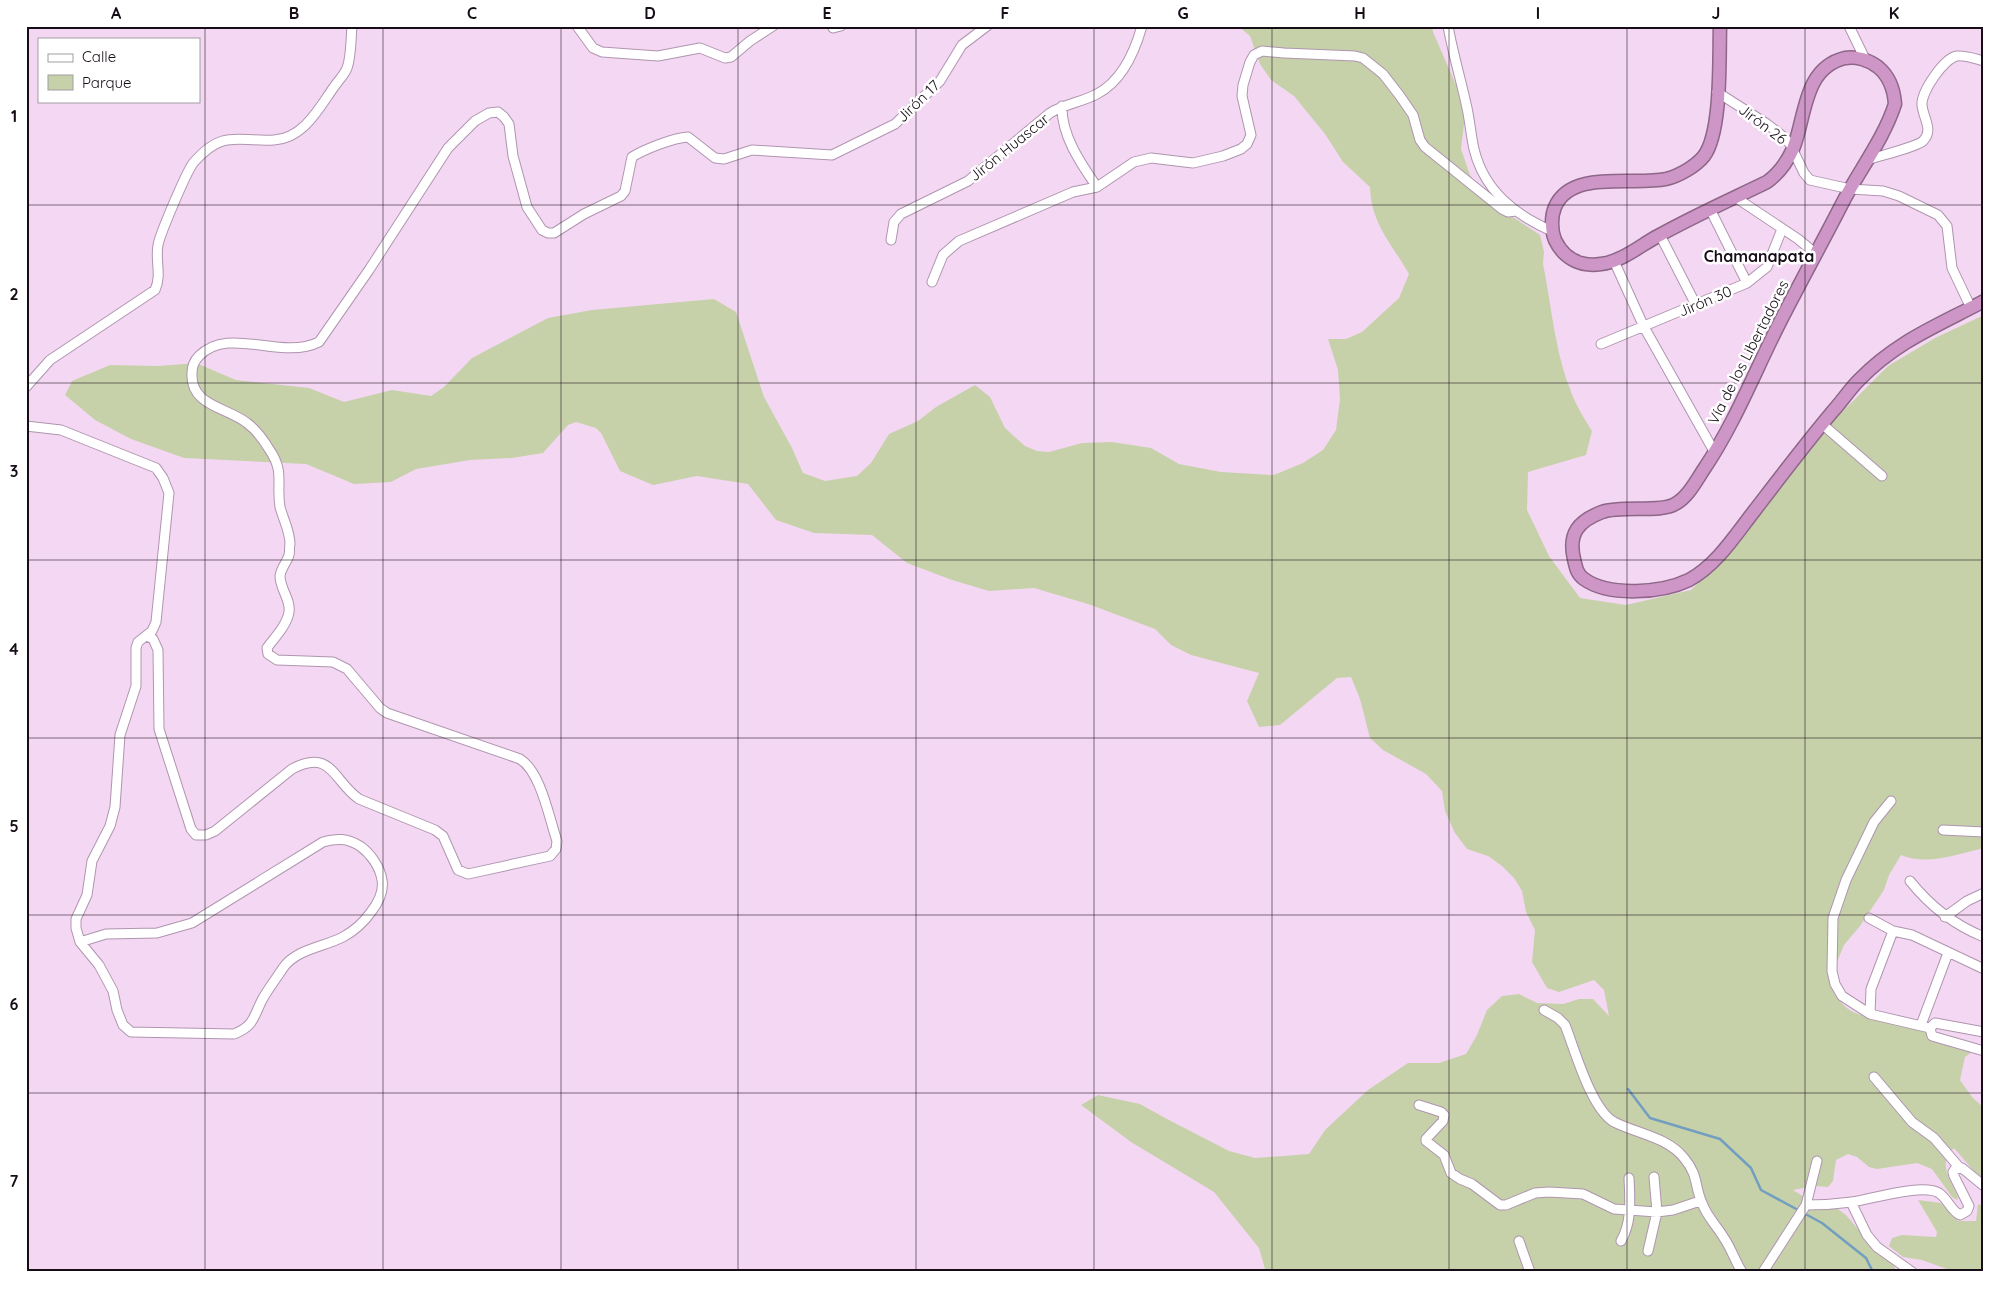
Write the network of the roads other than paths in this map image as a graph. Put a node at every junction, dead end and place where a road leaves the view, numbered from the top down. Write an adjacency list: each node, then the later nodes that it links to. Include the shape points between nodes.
1 (352, 26): 33 (street, via 348,68 310,121 276,140 228,138 203,153 192,164 160,237 156,290 50,360)
2 (577, 26): 3 (street, via 592,48 602,52 651,56 700,48 725,58)
3 (773, 26)
4 (986, 26): 38 (street, Jirón 17, via 962,45 940,81 895,124 832,155 752,150 724,159 715,158 688,137 680,138 632,157 625,192 560,231 548,233 542,230 527,207 512,156 509,124 498,112 490,113 475,121 448,148 319,342 298,348 228,343 214,346 192,365 191,382 200,398 246,422 277,462 280,506 290,540 289,555 280,577 290,608 285,623 267,648 268,654 276,660 340,664 387,713 528,764 535,774 557,841 550,856 463,873 458,870 443,836 359,800 333,770 316,761 292,769 215,831 196,835 191,829 159,729 158,650 153,638)
5 (1142, 26): 12 (street, Jirón Huascar, via 1136,47 1111,84 1098,94)
6 (1448, 26): 19 (street, via 1474,151 1497,196)
7 (1720, 26): 11 (highway)
8 (1849, 26): 9 (street)
9 (1865, 59): 13 (highway, via 1843,59 1821,70 1813,83); 14 (highway, Vía de los Libertadores, via 1882,70 1890,83 1895,104)
10 (1984, 61): 14 (street, via 1960,56 1949,60 1925,89 1922,105 1928,134 1922,143)
11 (1717, 92): 13 (street, Jirón 26, via 1767,124 1784,137); 21 (highway, via 1714,136 1703,157 1679,174 1665,179 1598,182 1570,189 1552,212)
12 (1062, 106): 15 (street, via 1062,118 1070,140); 23 (street, Jirón Huascar, via 968,181 901,214 894,222)
13 (1793, 150): 16 (street, Jirón 26, via 1810,180); 17 (highway, via 1776,175)
14 (1868, 160): 16 (highway, Vía de los Libertadores)
15 (1096, 187): 19 (street, via 1142,159 1193,163 1241,149 1251,135 1242,96 1243,85 1254,55 1268,50 1355,56 1370,63 1383,74 1413,115 1425,148 1502,209); 26 (street, via 1073,192 959,241 943,255)
16 (1850, 189): 24 (highway, Vía de los Libertadores); 30 (street, Jirón 26, via 1884,191 1938,215 1947,226 1952,268)
17 (1735, 197): 18 (highway); 20 (street)
18 (1710, 209): 22 (highway); 27 (street)
19 (1516, 211): 21 (street, via 1532,223)
20 (1782, 229): 24 (street); 27 (street, Jirón 30, via 1763,272)
21 (1552, 231): 25 (highway, via 1562,252 1571,260 1591,264)
22 (1660, 235): 25 (highway); 29 (street)
23 (891, 240)
24 (1816, 254): 36 (highway, Vía de los Libertadores)
25 (1614, 261): 31 (street)
26 (932, 282)
27 (1747, 283): 29 (street, Jirón 30)
28 (1984, 301): 30 (highway, Vía de los Libertadores)
29 (1696, 305): 31 (street, Jirón 30)
30 (1971, 308): 34 (highway, Vía de los Libertadores, via 1896,347 1859,380)
31 (1644, 327): 32 (street, Jirón 30); 36 (street)
32 (1601, 344)
33 (26, 386)
34 (1822, 424): 36 (highway, Vía de los Libertadores, via 1730,543 1710,565 1692,578 1679,584 1622,592 1604,589 1578,573 1571,540 1583,522 1609,509 1674,505 1695,484); 37 (street)
35 (26, 426): 38 (street, via 61,430 156,468 163,478 168,493 156,622)
36 (1715, 453)
37 (1882, 476)
38 (147, 636): 48 (street, via 138,642 136,648 136,686 120,735 116,807 92,861 87,895 76,918)
39 (1892, 801): 52 (street, via 1874,822 1846,880 1833,918 1832,971 1835,984 1842,996)
40 (1943, 830): 41 (street)
41 (1984, 832)
42 (1910, 881): 44 (street)
43 (1984, 893): 44 (street)
44 (1946, 917): 47 (street)
45 (1869, 918): 46 (street)
46 (1893, 931): 49 (street, via 1912,935); 52 (street, via 1871,989)
47 (1984, 937)
48 (80, 942): 48 (street, via 99,966 113,991 124,1025 132,1032 234,1034 246,1029 255,1018 286,964 300,954 344,937 363,922 376,905 383,886 381,871 359,846 338,838 324,842 192,923 158,933 106,934)
49 (1948, 953): 50 (street); 53 (street)
50 (1984, 968)
51 (1544, 1010): 63 (street, via 1565,1025 1595,1100 1605,1114 1615,1122 1674,1148 1693,1172)
52 (1870, 1014): 53 (street)
53 (1926, 1026): 54 (street, via 1935,1023); 55 (street, via 1932,1036)
54 (1983, 1030)
55 (1984, 1051)
56 (1874, 1077): 59 (street, via 1912,1122 1934,1138)
57 (1419, 1105): 66 (street, via 1444,1115 1443,1121 1426,1141 1444,1155 1451,1173 1500,1205 1535,1193 1549,1192 1583,1194 1614,1209)
58 (1817, 1161): 65 (street)
59 (1959, 1167): 62 (street); 64 (street, via 1953,1172 1968,1206 1964,1214 1957,1213 1938,1192 1925,1189)
60 (1654, 1177): 67 (street)
61 (1629, 1178): 66 (street)
62 (1984, 1186)
63 (1700, 1201): 67 (street); 72 (street, via 1726,1240)
64 (1851, 1202): 65 (street); 74 (street, via 1867,1235 1877,1247)
65 (1806, 1204): 73 (street)
66 (1630, 1209): 67 (street); 69 (street, via 1628,1227)
67 (1657, 1212): 70 (street)
68 (1519, 1241): 71 (street)
69 (1621, 1242)
70 (1648, 1251)
71 (1530, 1272)
72 (1742, 1272)
73 (1763, 1272)
74 (1912, 1272)

